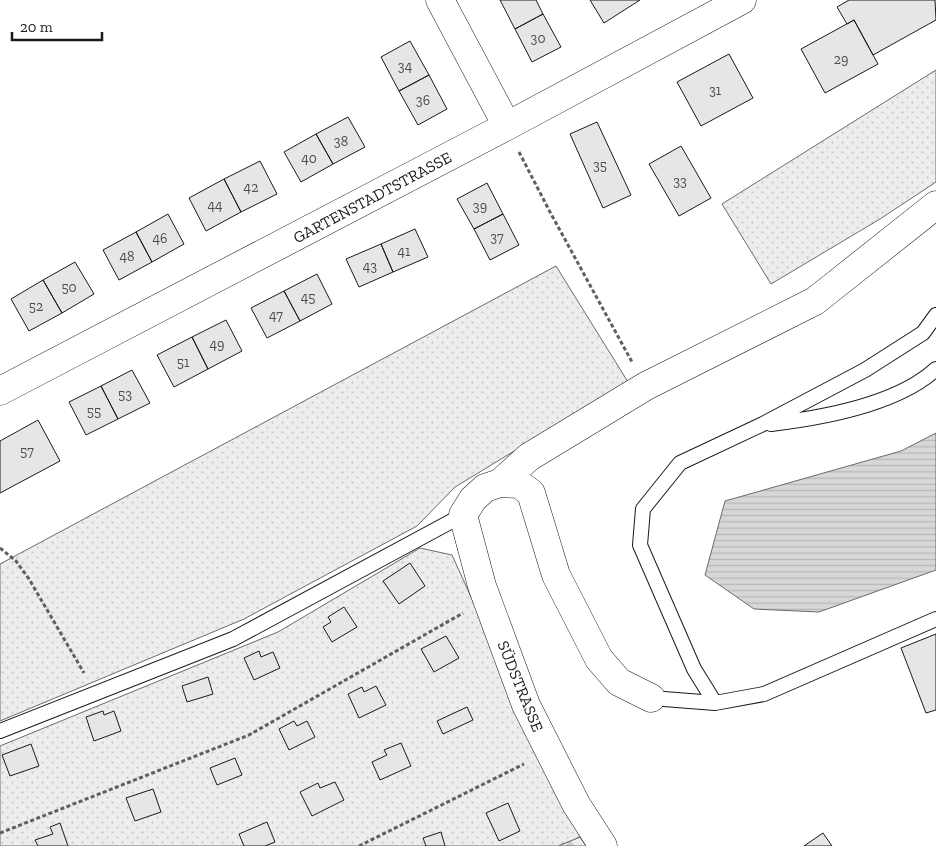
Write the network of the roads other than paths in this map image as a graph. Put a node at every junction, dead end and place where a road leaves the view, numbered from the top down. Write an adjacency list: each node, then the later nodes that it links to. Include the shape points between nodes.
1 (440, 0): 3 (street)
2 (742, 0): 3 (street, GARTENSTADTSTRASSE)
3 (507, 126): 7 (street, GARTENSTADTSTRASSE)
4 (936, 205): 9 (street, via 815,301 646,386 529,457)
5 (936, 315): 8 (lane, via 923,334 865,370)
6 (936, 370): 8 (lane, via 924,380 877,402 814,418)
7 (0, 391)
8 (763, 424): 13 (lane, via 680,463 643,509 640,545 694,669)
9 (500, 483): 10 (street, via 485,488); 12 (street, via 519,484 531,493 556,575 599,659 619,682)
10 (463, 515): 14 (lane, via 233,639); 15 (street, SÜDSTRASSE, via 487,599 526,705 576,804)
11 (936, 619): 13 (lane, via 764,694)
12 (651, 698): 13 (lane)
13 (715, 703)
14 (0, 731)
15 (603, 846)

